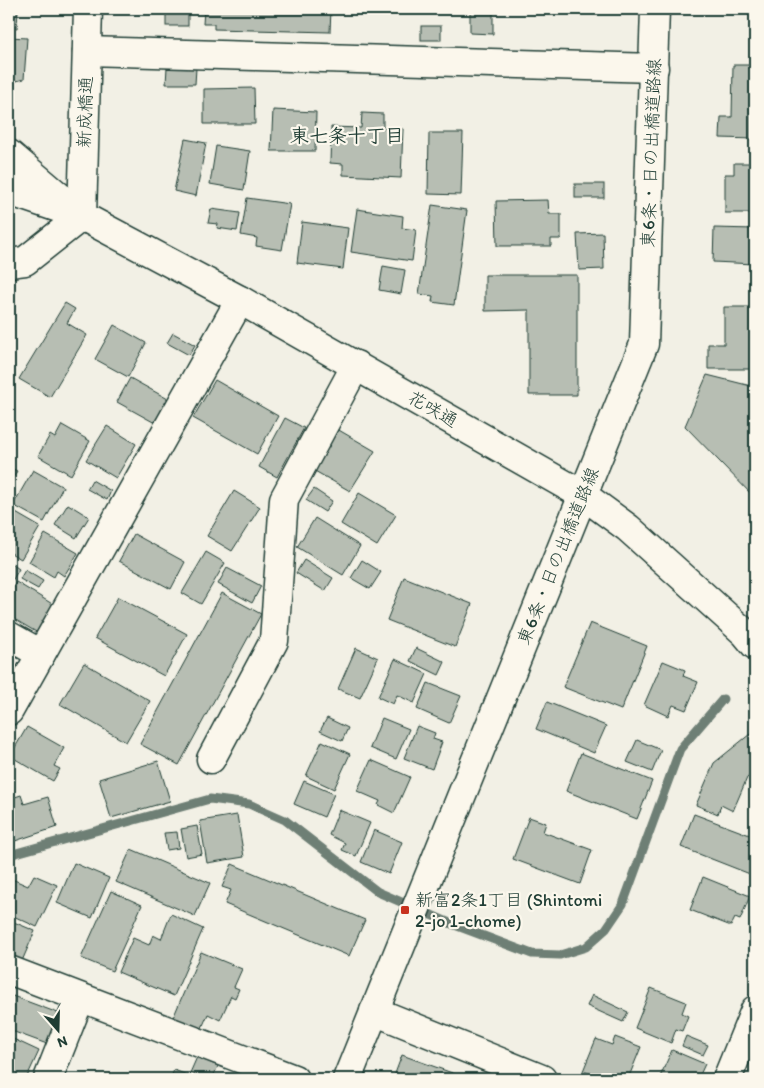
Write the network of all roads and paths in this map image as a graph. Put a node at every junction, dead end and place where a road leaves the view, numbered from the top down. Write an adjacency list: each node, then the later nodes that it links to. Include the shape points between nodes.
1 (88, 9): 3 (street, 新成橋通)
2 (655, 9): 4 (street, 東6条・日の出橋道路線)
3 (87, 52): 4 (street); 7 (street, 新成橋通)
4 (654, 68): 11 (street, 東6条・日の出橋道路線, via 644,344)
5 (9, 154): 7 (street, 花咲通)
6 (9, 191): 7 (street, 花咲通)
7 (82, 216): 8 (street, via 25,261); 9 (street, 花咲通)
8 (9, 263)
9 (240, 300): 10 (street, 花咲通); 14 (street)
10 (356, 365): 11 (street, 花咲通); 16 (street, via 284,499 274,641)
11 (583, 495): 12 (street, 花咲通, via 628,528); 20 (street, 東6条・日の出橋道路線)
12 (752, 634)
13 (9, 636): 14 (street)
14 (41, 654): 15 (street)
15 (9, 711)
16 (211, 759)
17 (9, 970): 18 (street)
18 (80, 998): 21 (street); 22 (street)
19 (755, 1010): 25 (street)
20 (374, 1011): 23 (street, 東6条・日の出橋道路線); 24 (street)
21 (48, 1079)
22 (294, 1079)
23 (346, 1079)
24 (542, 1079)
25 (727, 1079)

